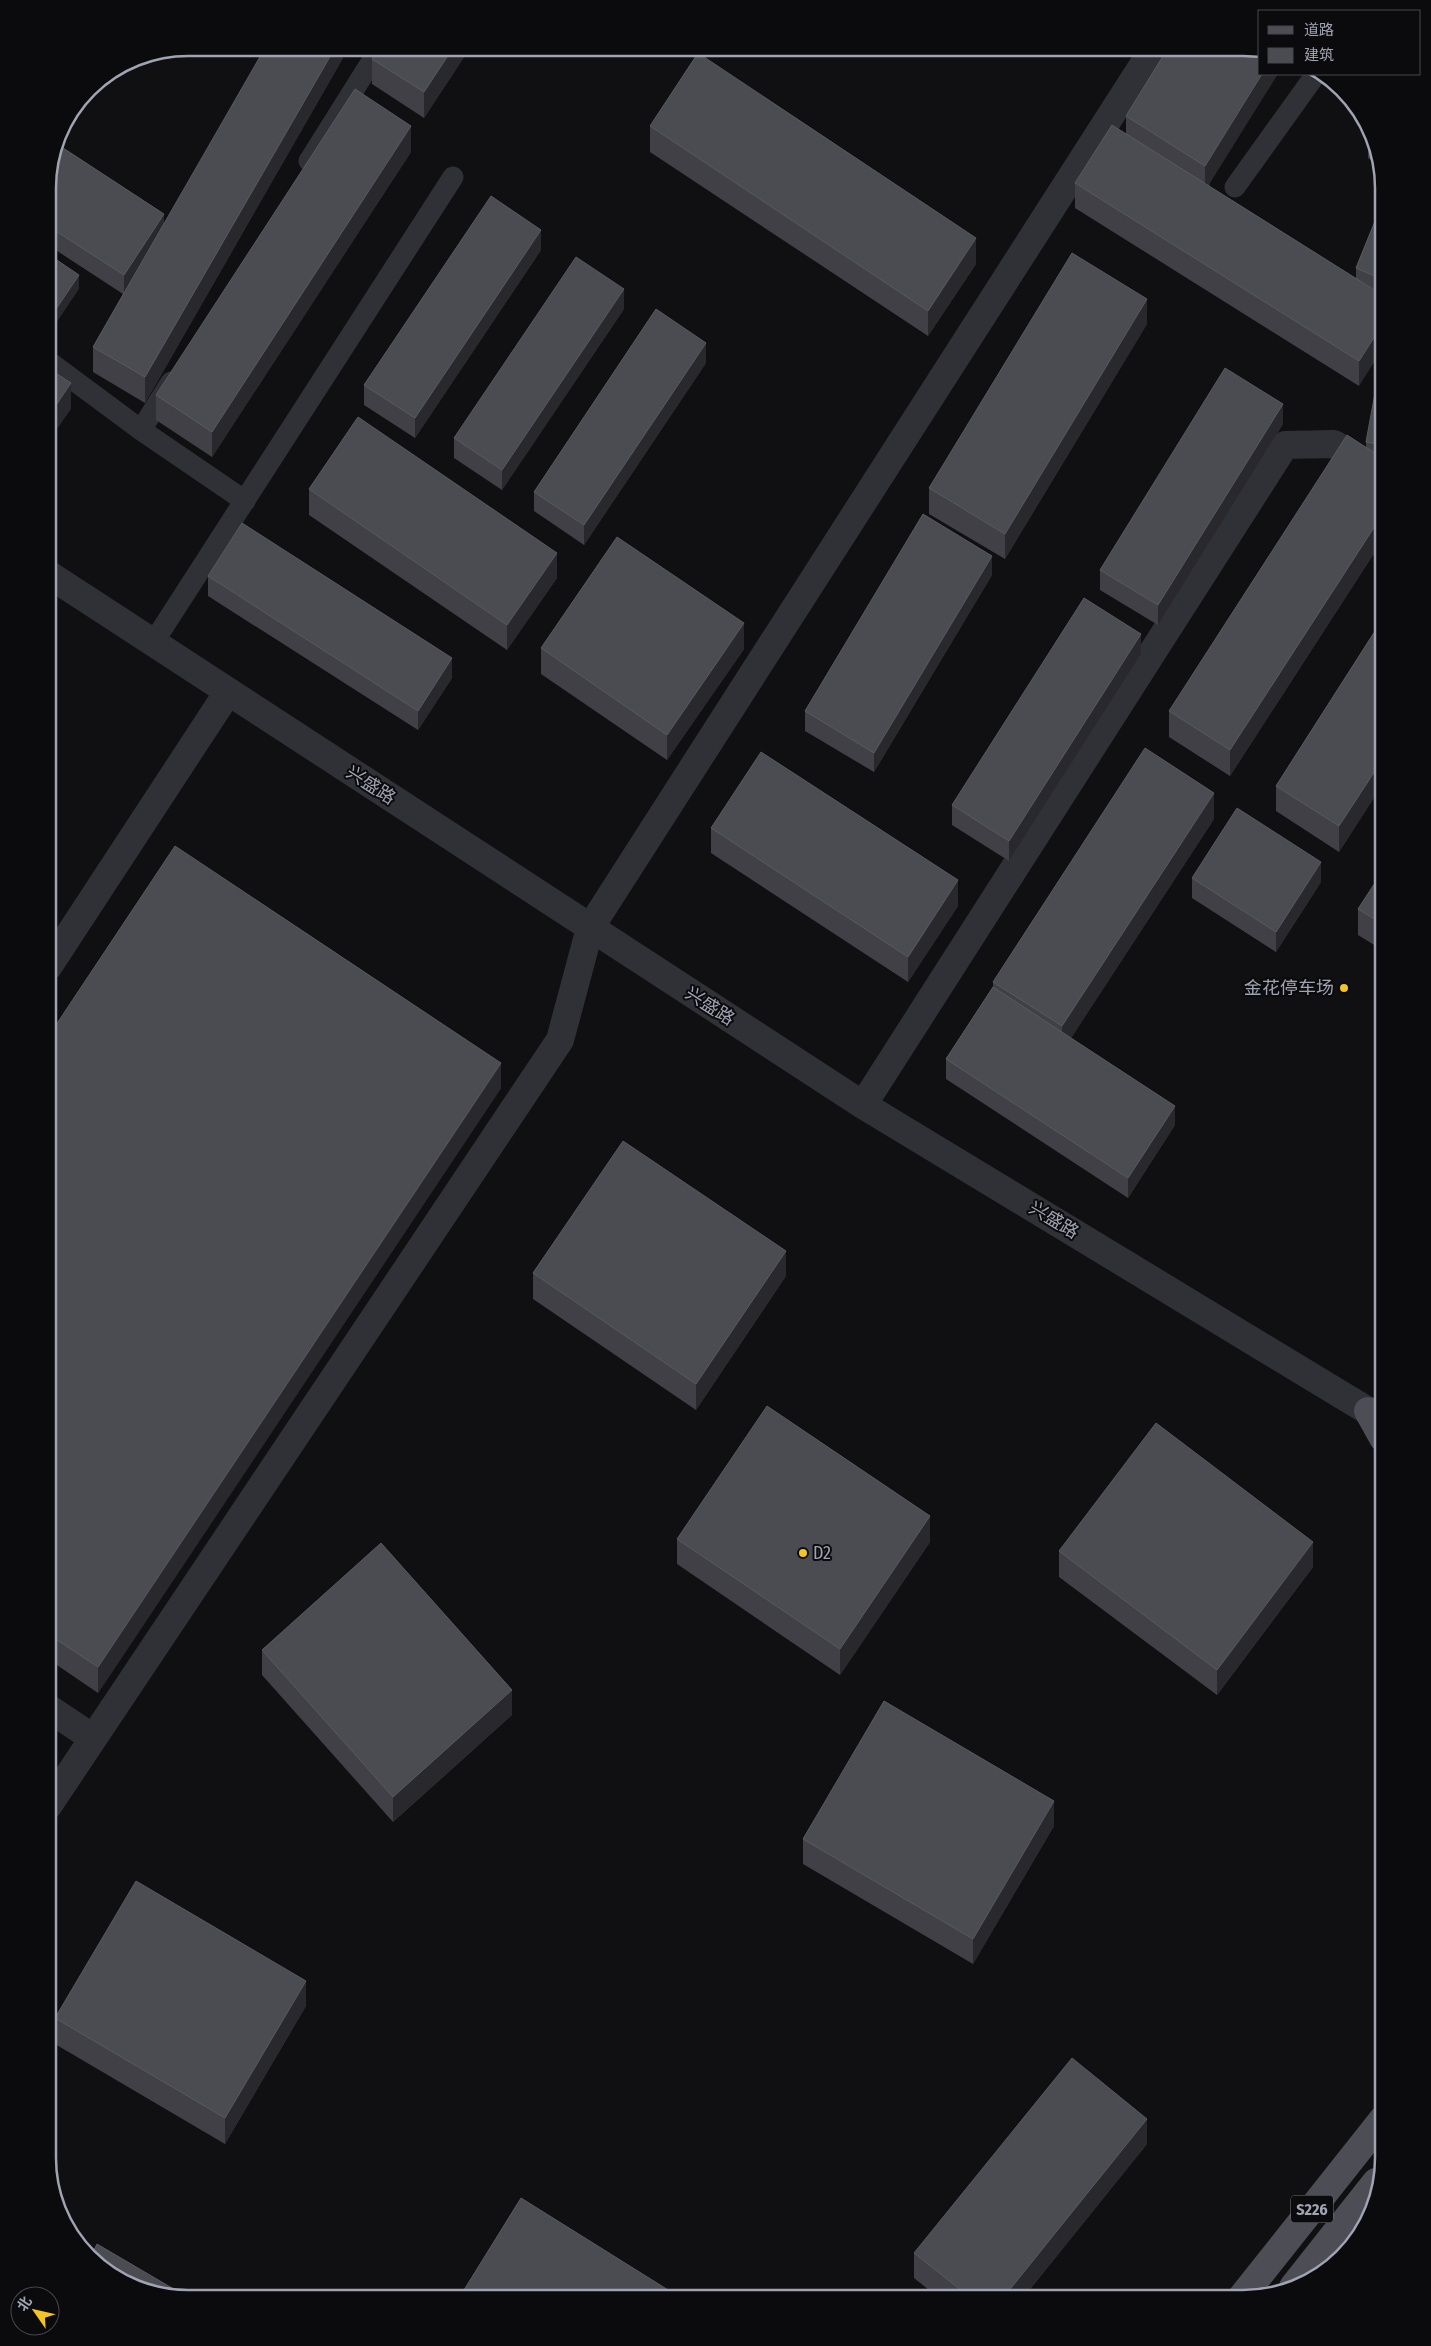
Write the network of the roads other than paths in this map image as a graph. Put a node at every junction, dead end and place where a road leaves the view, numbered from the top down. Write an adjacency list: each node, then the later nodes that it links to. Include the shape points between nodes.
1 (375, 56): 5 (lane)
2 (1148, 57): 15 (street)
3 (1314, 77): 6 (lane)
4 (452, 177): 11 (lane)
5 (297, 181)
6 (1235, 187)
7 (183, 364): 9 (lane)
8 (57, 368): 9 (lane)
9 (141, 430): 11 (lane)
10 (1375, 469): 17 (street, via 1334,444 1285,445)
11 (245, 501): 13 (lane)
12 (57, 580): 13 (street, 兴盛路)
13 (153, 643): 14 (street, 兴盛路)
14 (228, 692): 15 (street, 兴盛路); 16 (street)
15 (590, 928): 17 (street, 兴盛路); 20 (street, via 560,1040)
16 (57, 954)
17 (863, 1105): 18 (street, 兴盛路)
18 (1375, 1415)
19 (56, 1713): 20 (street)
20 (93, 1738): 21 (street)
21 (56, 1794)
22 (1375, 2130): 25 (main road, S226)
23 (1371, 2188): 24 (main road, S226)
24 (1302, 2275)
25 (1248, 2290)

